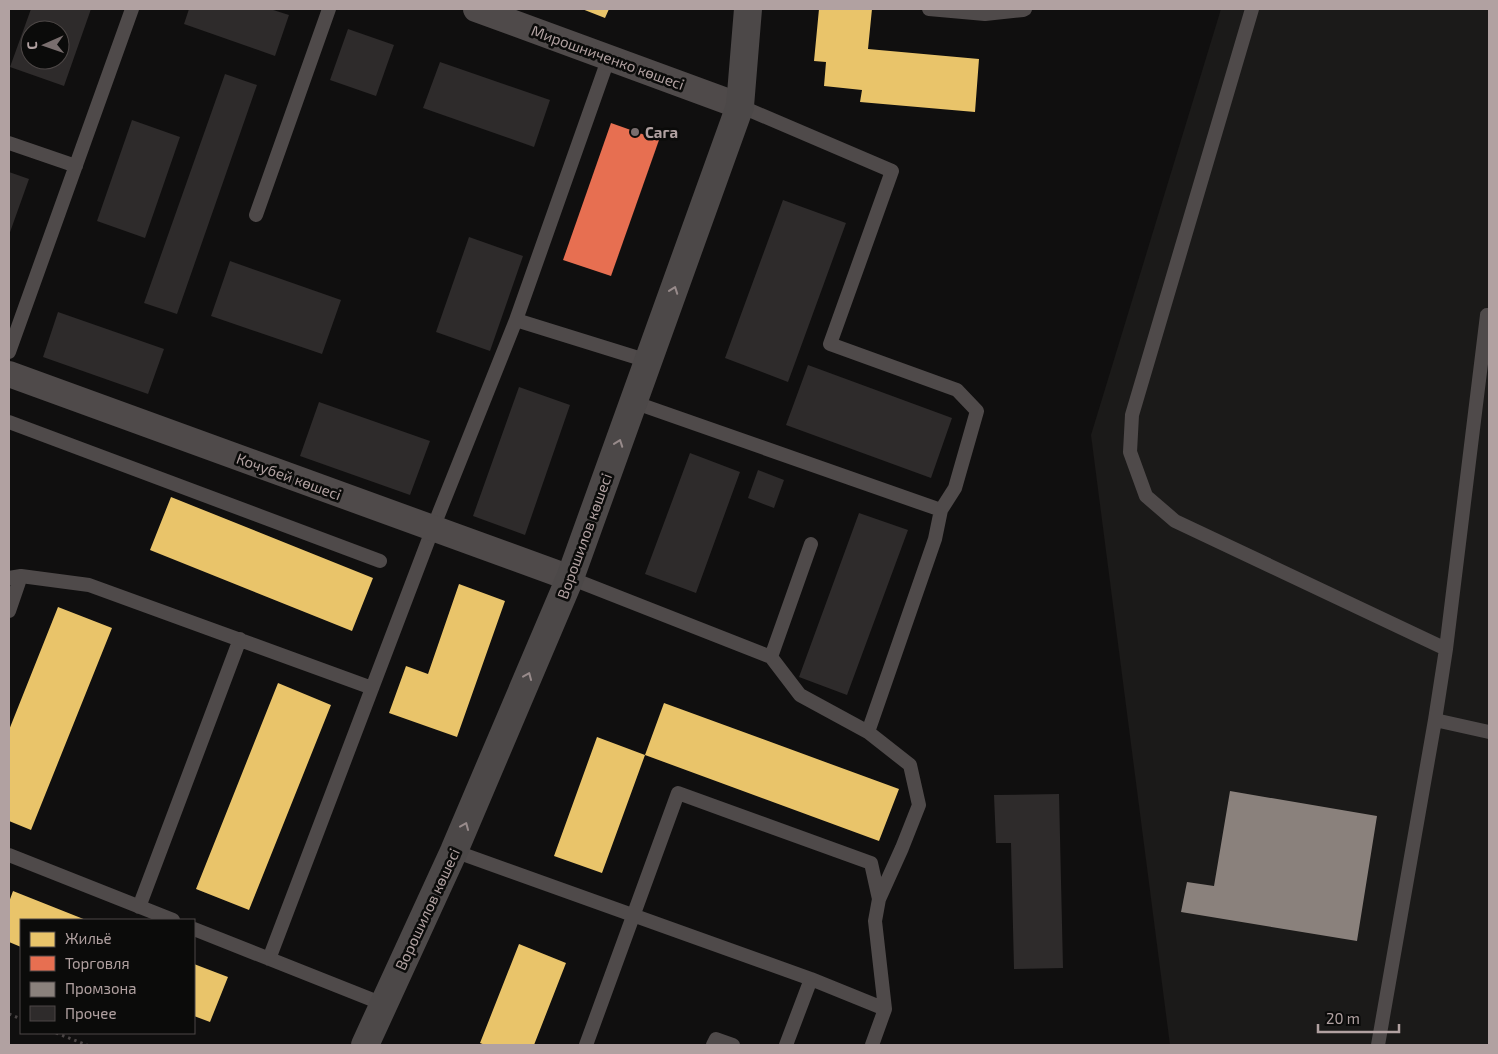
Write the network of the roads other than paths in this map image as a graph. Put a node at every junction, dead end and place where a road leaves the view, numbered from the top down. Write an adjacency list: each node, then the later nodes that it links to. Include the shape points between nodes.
1 (132, 9): 11 (lane)
2 (329, 9): 12 (lane)
3 (476, 9): 8 (street, Мирошниченко көшесі)
4 (748, 9): 9 (street, Ворошилов көшесі)
5 (929, 9): 6 (lane, via 985,14)
6 (1025, 9)
7 (1252, 9): 28 (lane, via 1132,416 1130,452 1146,496 1175,521)
8 (609, 57): 9 (street, Мирошниченко көшесі); 14 (lane)
9 (740, 106): 16 (street, Ворошилов көшесі, one-way to 9); 20 (lane, via 892,171 830,344 957,390 977,410 955,488)
10 (9, 143): 11 (lane)
11 (76, 166): 15 (lane)
12 (256, 215)
13 (1487, 315): 28 (lane)
14 (516, 320): 16 (lane); 21 (lane)
15 (9, 352)
16 (648, 361): 18 (street, Ворошилов көшесі)
17 (9, 374): 21 (street, Кочубей көшесі)
18 (633, 402): 20 (lane); 25 (street, Ворошилов көшесі, one-way to 18)
19 (9, 422): 23 (lane)
20 (941, 510): 32 (lane, via 935,539)
21 (433, 528): 25 (street, Кочубей көшесі); 30 (lane)
22 (811, 544): 29 (lane)
23 (380, 561)
24 (15, 577): 26 (lane); 27 (lane, via 89,584)
25 (570, 578): 29 (lane); 34 (street, Ворошилов көшесі, one-way to 25)
26 (9, 611)
27 (240, 639): 30 (lane); 37 (lane)
28 (1446, 649): 31 (lane)
29 (771, 657): 32 (lane, via 800,695)
30 (372, 688): 41 (lane)
31 (1435, 720): 33 (lane); 51 (lane)
32 (868, 732): 36 (lane, via 910,765 919,805)
33 (1489, 732)
34 (454, 851): 38 (lane); 43 (street, Ворошилов көшесі)
35 (9, 855): 37 (lane)
36 (879, 900): 38 (lane, via 871,863 678,793); 44 (lane, via 875,921)
37 (139, 907): 39 (lane)
38 (634, 915): 42 (lane); 46 (lane)
39 (170, 919)
40 (195, 928): 41 (lane)
41 (269, 959): 43 (lane)
42 (811, 979): 44 (lane); 49 (lane)
43 (383, 1004): 45 (street, Ворошилов көшесі)
44 (885, 1009): 50 (lane)
45 (365, 1045)
46 (586, 1045)
47 (713, 1045): 48 (lane, via 716,1038)
48 (733, 1045)
49 (786, 1045)
50 (872, 1045)
51 (1378, 1045)

